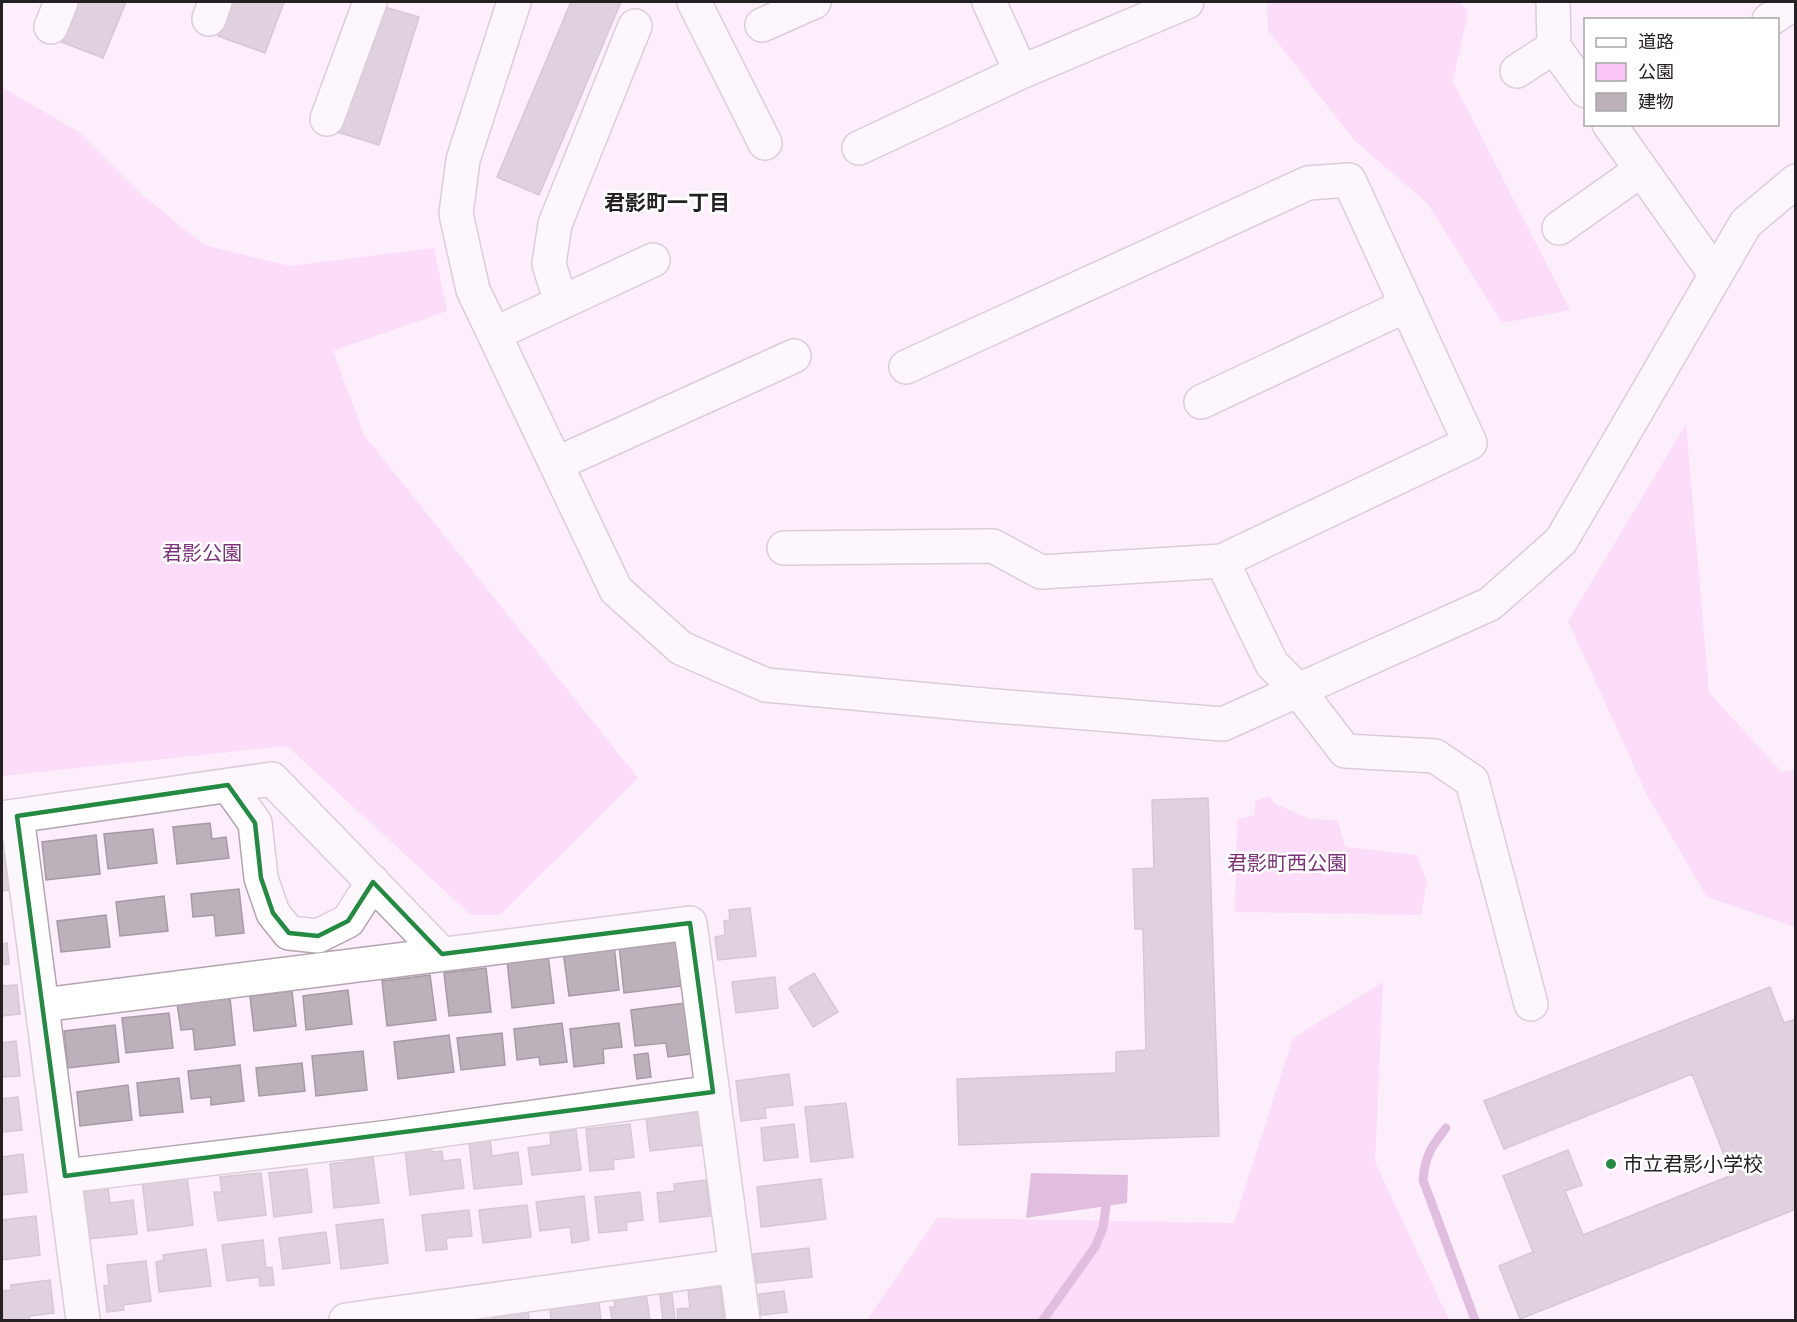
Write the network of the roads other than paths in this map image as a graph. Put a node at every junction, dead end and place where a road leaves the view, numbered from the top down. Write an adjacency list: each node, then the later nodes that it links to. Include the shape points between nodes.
1 (370, 2): 16 (street)
2 (514, 2): 27 (street, via 464,160 456,214 473,290)
3 (694, 2): 18 (street)
4 (814, 2): 11 (street)
5 (989, 2): 14 (street)
6 (1187, 2): 14 (street)
7 (1553, 2): 12 (street)
8 (1796, 2): 9 (street)
9 (1771, 18)
10 (635, 26): 25 (street, via 555,224 549,264)
11 (762, 26)
12 (1554, 47): 13 (street); 15 (street)
13 (1516, 71)
14 (1021, 72): 19 (street)
15 (1584, 88)
16 (327, 118)
17 (1610, 126): 20 (street)
18 (765, 143)
19 (859, 148)
20 (1641, 170): 22 (street); 24 (street)
21 (1796, 181): 24 (street, via 1746,223)
22 (1559, 228)
23 (653, 260): 25 (street)
24 (1716, 275): 34 (street, via 1561,541 1490,604)
25 (561, 303): 27 (street)
26 (1407, 305): 29 (street, via 1349,180 1308,183); 30 (street); 33 (street, via 1470,443)
27 (494, 334): 31 (street)
28 (794, 356): 31 (street)
29 (906, 367)
30 (1201, 402)
31 (556, 464): 34 (street, via 615,590 681,648 766,686 1223,724)
32 (784, 548): 33 (street, via 993,546 1041,572)
33 (1222, 561): 34 (street, via 1272,664)
34 (1298, 690): 39 (street, via 1345,751 1435,756 1472,781)
35 (228, 785): 36 (street); 37 (street, via 272,779); 37 (street, via 255,823 261,878 273,913 289,933 318,936 348,921)
36 (9, 817): 40 (street)
37 (373, 882): 38 (street)
38 (442, 954): 40 (street); 41 (street, via 690,923)
39 (1531, 1004)
40 (42, 1005): 42 (street)
41 (712, 1092): 42 (street, via 390,1137); 43 (street)
42 (65, 1176): 44 (street)
43 (736, 1266): 45 (street); 46 (street)
44 (83, 1320)
45 (346, 1320)
46 (743, 1320)

